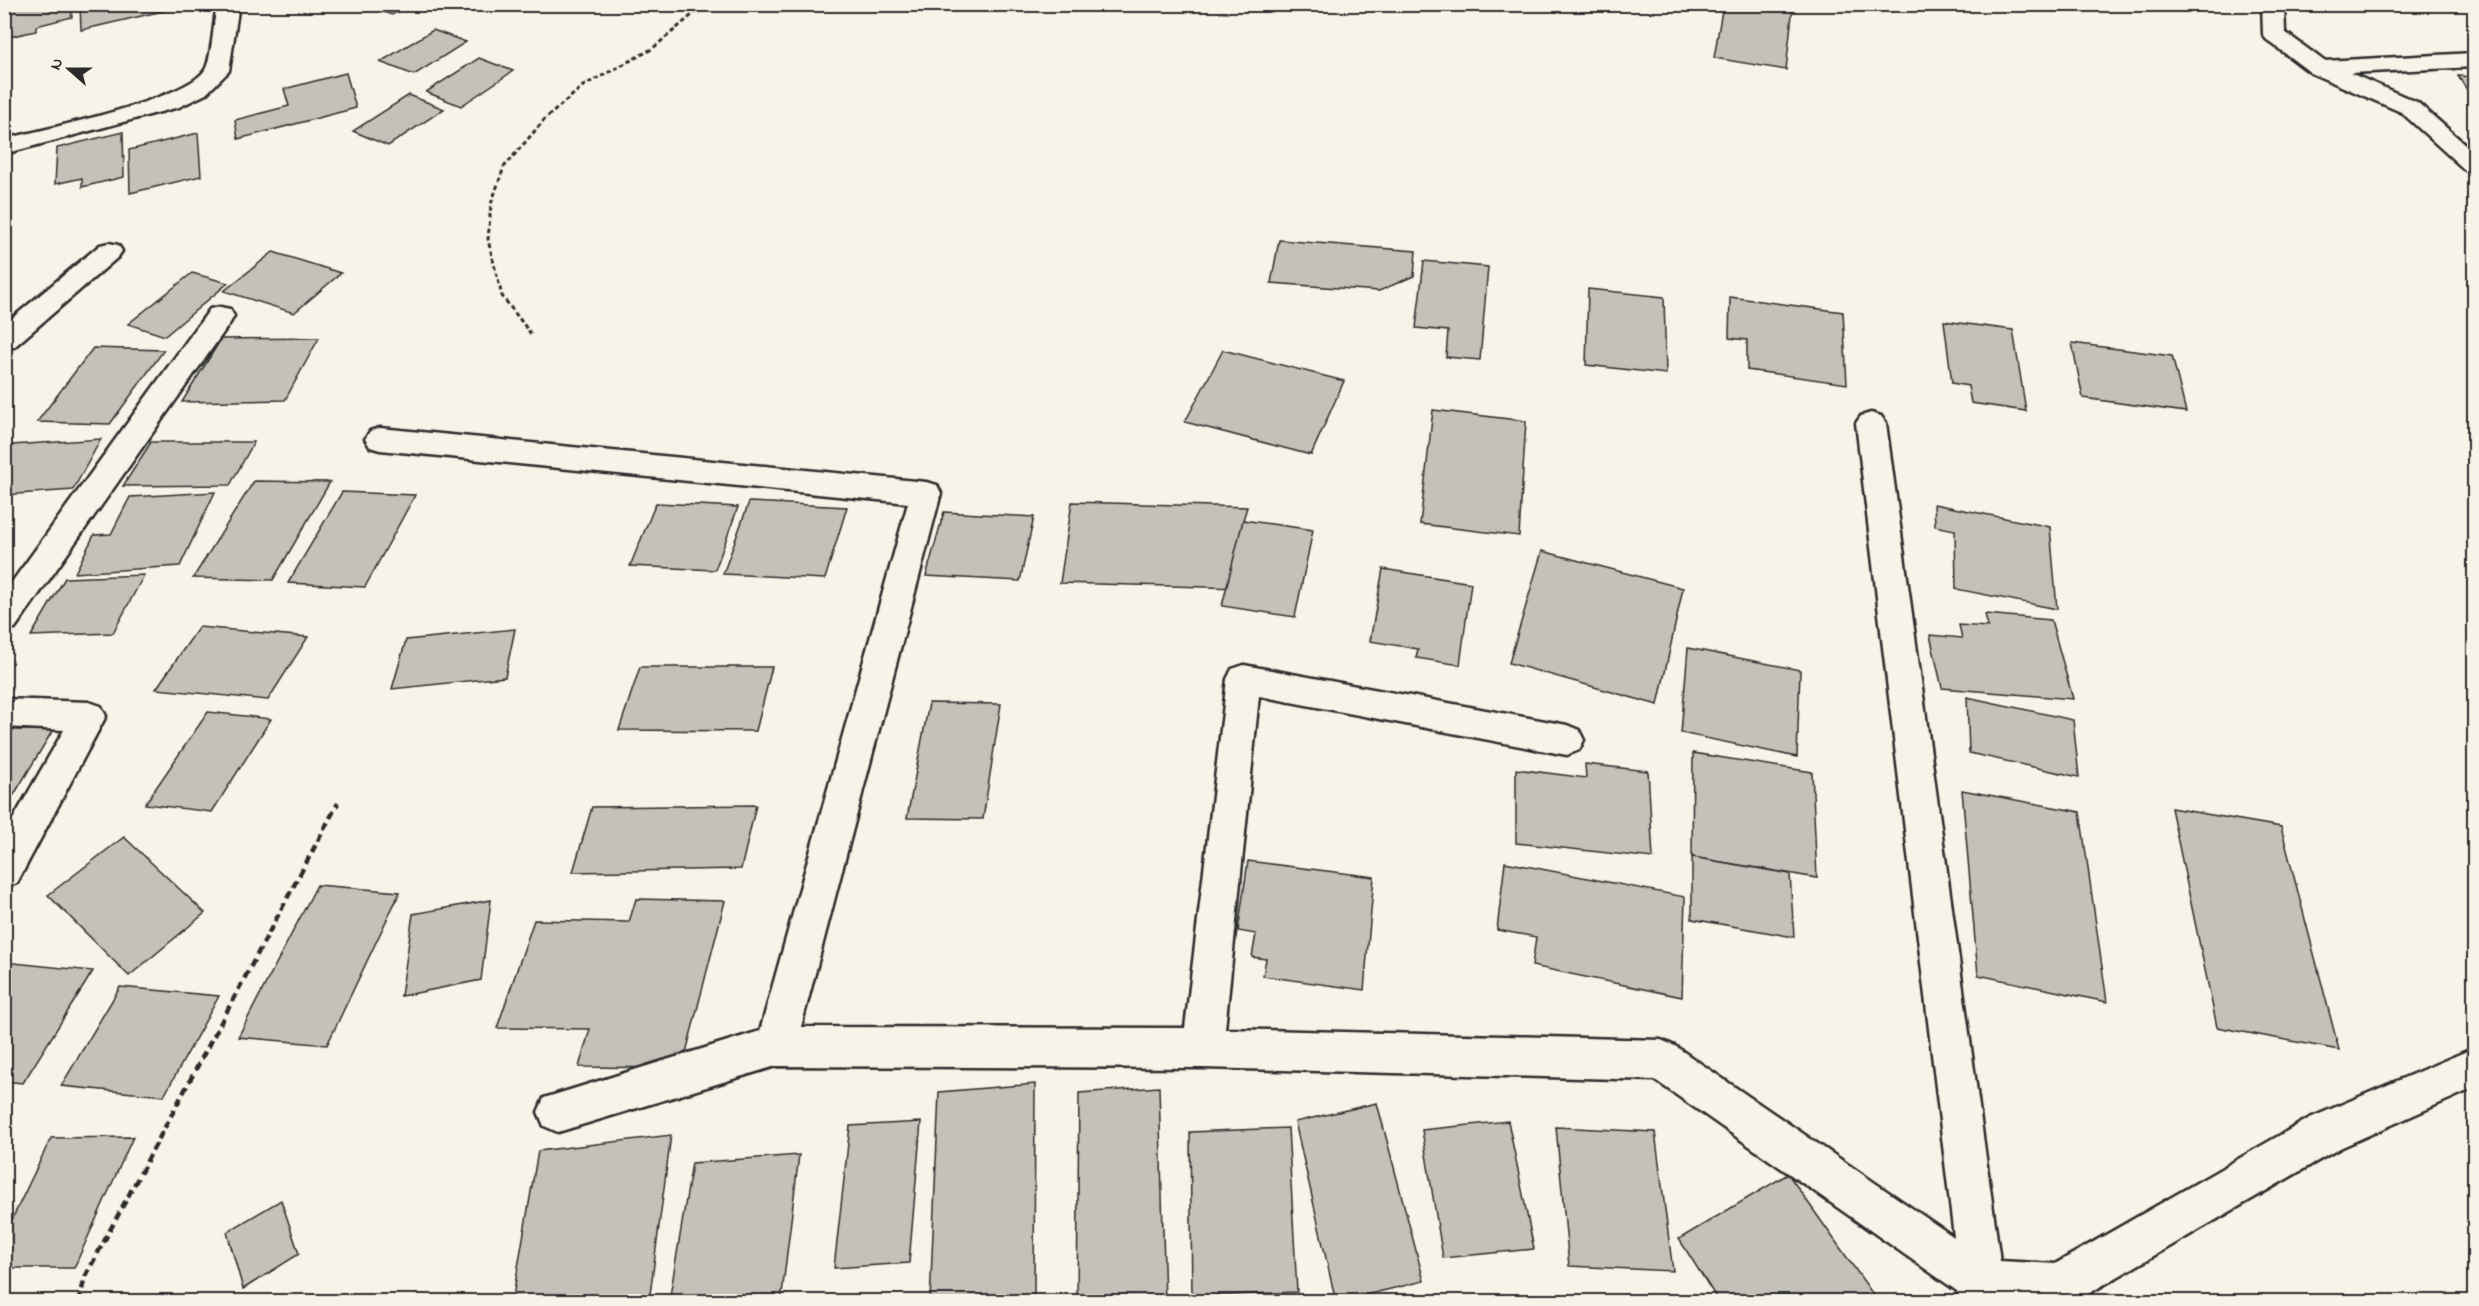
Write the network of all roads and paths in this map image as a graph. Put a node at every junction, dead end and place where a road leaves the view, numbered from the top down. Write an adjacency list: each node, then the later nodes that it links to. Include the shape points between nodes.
1 (228, 4): 6 (street, via 217,71 198,89 171,102)
2 (705, 4): 11 (path, via 652,49 583,86 545,119 504,167 491,204 488,240 502,296)
3 (2273, 4): 5 (street, via 2274,34)
4 (2475, 60): 5 (street)
5 (2319, 68): 7 (street, via 2409,107)
6 (4, 147)
7 (2474, 163)
8 (109, 251): 10 (street)
9 (220, 316): 14 (street)
10 (8, 333)
11 (531, 334)
12 (1872, 423): 23 (street)
13 (380, 439): 19 (street, via 926,493)
14 (4, 619)
15 (4, 713): 18 (street, via 89,716)
16 (1567, 740): 20 (street, via 1244,679)
17 (338, 803): 24 (path, via 85,1277)
18 (4, 871)
19 (776, 1046): 20 (street); 22 (street)
20 (1203, 1048): 23 (street, via 1661,1060)
21 (2475, 1068): 23 (street, via 2325,1133 2059,1286)
22 (558, 1113)
23 (1978, 1292)
24 (79, 1302)

